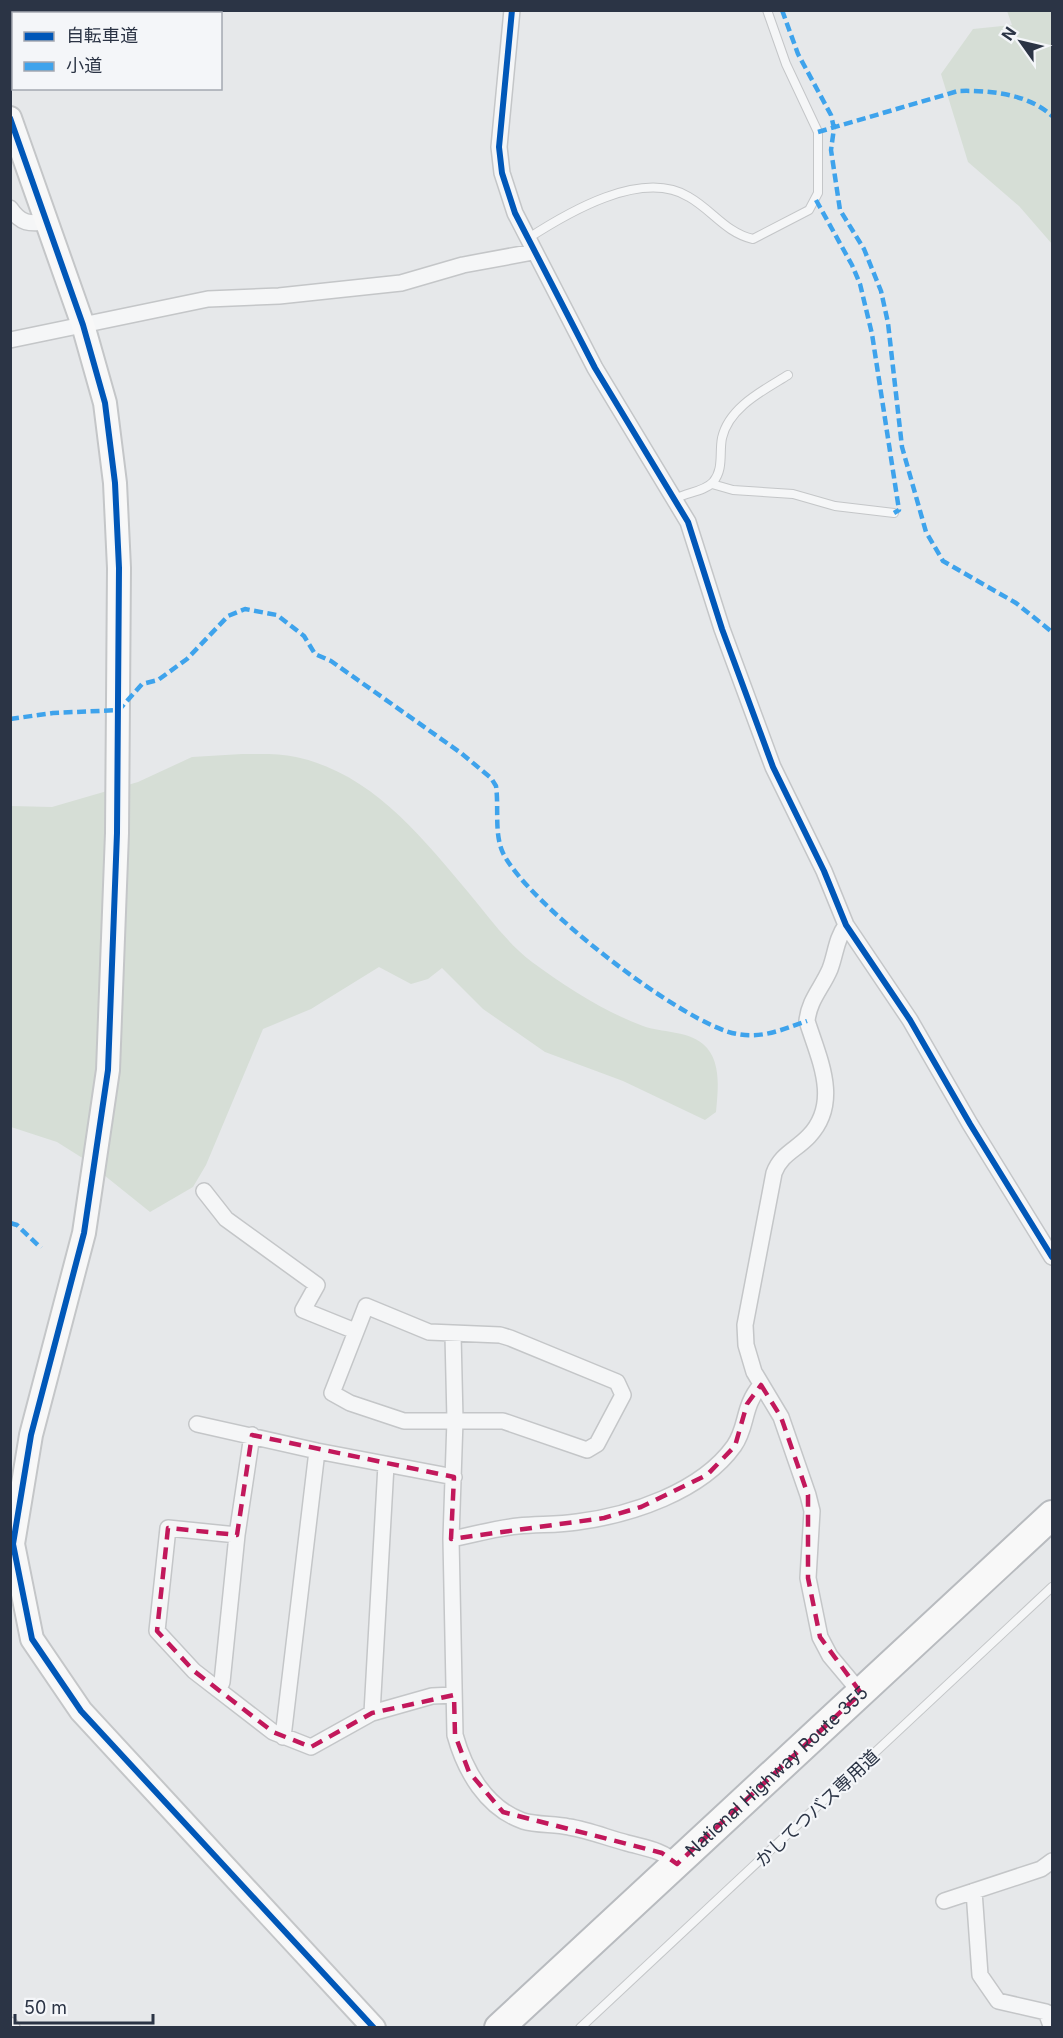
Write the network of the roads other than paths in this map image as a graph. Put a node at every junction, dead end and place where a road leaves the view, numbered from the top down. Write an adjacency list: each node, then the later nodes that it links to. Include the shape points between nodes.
1 (512, 10): 6 (street, via 499,147 502,173)
2 (767, 10): 6 (lane, via 786,64 818,132 818,193 809,210 753,239 732,231 677,191 630,190 557,219)
3 (10, 118): 5 (street)
4 (10, 208): 5 (street, via 20,221)
5 (47, 222): 7 (street)
6 (530, 245): 7 (street, via 401,283 208,299); 11 (street, via 595,368)
7 (83, 325): 8 (street); 38 (street, via 105,403 115,483 119,568 117,833 108,1070 84,1233 31,1435 13,1544 32,1639 81,1711)
8 (10, 340)
9 (788, 375): 10 (lane, via 751,399 729,421 722,437 720,470)
10 (712, 484): 11 (lane); 12 (lane)
11 (675, 499): 13 (street, via 698,548 722,629 773,767 824,870)
12 (894, 513)
13 (846, 925): 15 (street, via 910,1020); 18 (street, via 835,946 831,967 808,1011 807,1021 828,1095 825,1110 815,1129 786,1154 774,1173 745,1325 749,1359)
14 (204, 1191): 16 (street, via 226,1219 316,1285 303,1310)
15 (1053, 1257)
16 (355, 1331): 17 (street, via 366,1306 416,1328); 19 (street, via 332,1393 404,1421)
17 (453, 1335): 19 (street); 19 (street, via 510,1338 617,1382 623,1390 597,1444 587,1450 503,1421)
18 (761, 1385): 27 (street, via 747,1404 735,1446 706,1475 680,1489 604,1518 516,1526); 30 (street, via 781,1417 812,1511 808,1578 820,1637 830,1656)
19 (455, 1420): 24 (street)
20 (197, 1424): 21 (street)
21 (252, 1435): 22 (street); 26 (street)
22 (317, 1451): 23 (street); 33 (street)
23 (386, 1465): 24 (street); 32 (street)
24 (454, 1477): 27 (street)
25 (1053, 1515): 30 (highway, National Highway Route 355)
26 (237, 1535): 29 (street); 29 (street, via 168,1528 157,1631 194,1671)
27 (451, 1539): 31 (street)
28 (1053, 1587): 40 (lane, かしてつバス専用道)
29 (219, 1689): 33 (street)
30 (861, 1693): 35 (highway, National Highway Route 355)
31 (454, 1695): 32 (street, via 432,1696); 35 (street, via 459,1750 488,1799 503,1812 525,1821 571,1827 662,1853)
32 (372, 1713): 33 (street, via 311,1747)
33 (283, 1737)
34 (1053, 1861): 36 (street, via 1041,1869)
35 (677, 1864): 39 (highway, National Highway Route 355)
36 (974, 1891): 37 (street); 41 (street, via 980,1975 998,2001 1046,2012)
37 (944, 1901)
38 (374, 2028)
39 (500, 2028)
40 (580, 2028)
41 (1052, 2028)

